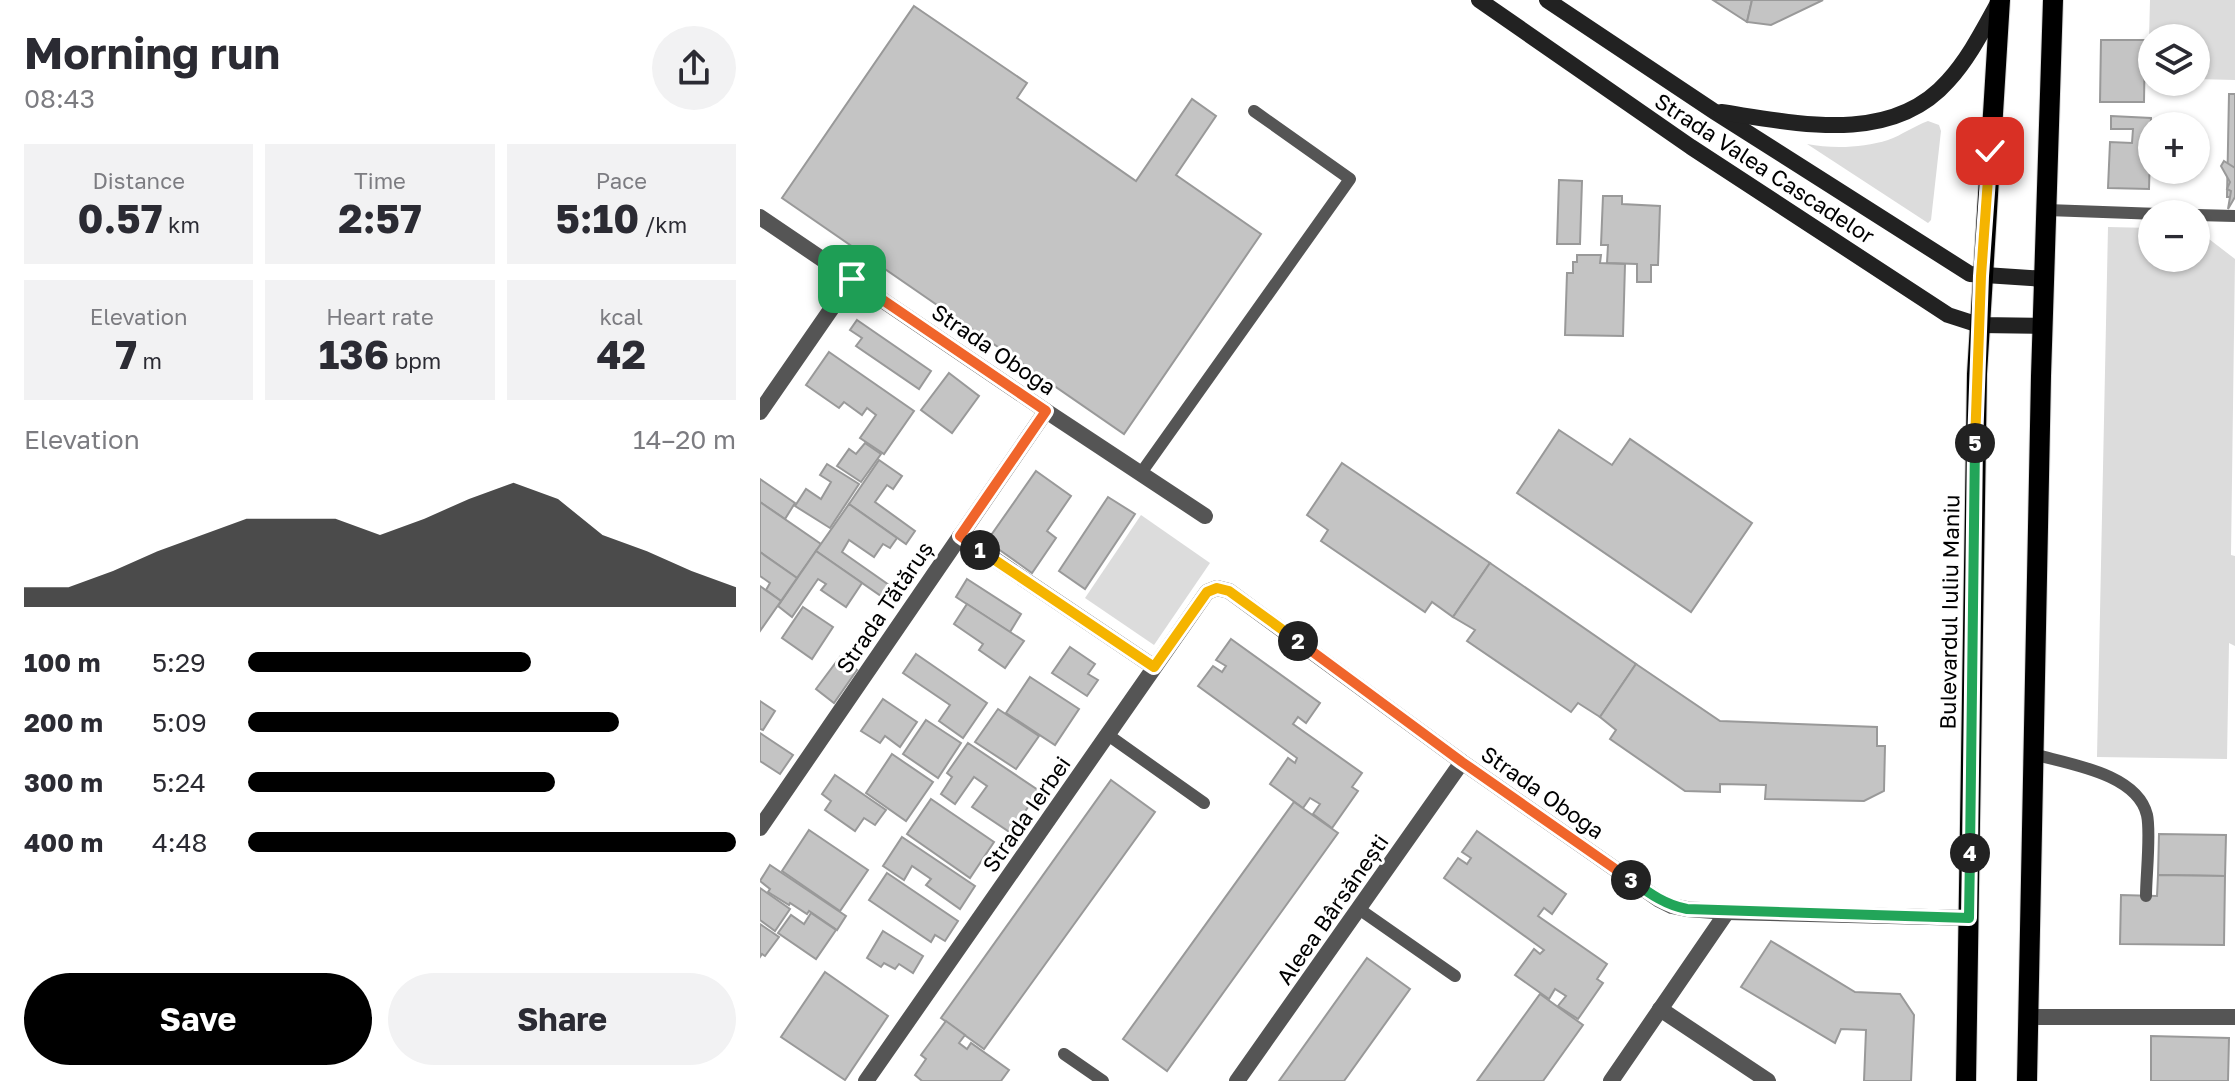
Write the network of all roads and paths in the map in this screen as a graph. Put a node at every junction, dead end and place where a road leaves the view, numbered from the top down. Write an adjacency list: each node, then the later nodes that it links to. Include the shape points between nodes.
1 (1479, 0): 15 (main road, Strada Valea Cascadelor, via 1948,315)
2 (1547, 0): 6 (main road, Strada Valea Cascadelor)
3 (2000, 0): 6 (main road, via 1948,82 1907,111 1831,126); 12 (main road, Bulevardul Iuliu Maniu)
4 (2053, 0): 7 (main road)
5 (1254, 111): 19 (lane, via 1350,179)
6 (1715, 112): 12 (main road, Strada Valea Cascadelor, via 1960,268)
7 (2047, 210): 8 (lane); 14 (main road)
8 (2138, 213)
9 (2210, 215): 10 (lane)
10 (2235, 216)
11 (760, 217): 13 (street, Strada Oboga)
12 (1981, 276): 14 (main road, Strada Valea Cascadelor); 15 (main road, Bulevardul Iuliu Maniu)
13 (852, 279): 17 (street, Strada Oboga); 18 (street)
14 (2045, 279): 16 (main road)
15 (1979, 325): 16 (main road, Strada Valea Cascadelor); 32 (main road, Bulevardul Iuliu Maniu)
16 (2043, 326): 25 (main road)
17 (1046, 411): 19 (street, Strada Oboga); 21 (street, Strada Tătăruș)
18 (760, 412)
19 (1141, 473): 20 (street, Strada Oboga)
20 (1205, 516)
21 (960, 536): 23 (street); 28 (street, Strada Tătăruș)
22 (1229, 591): 23 (street, Strada Ierbei, via 1207,592); 26 (street, Strada Oboga)
23 (1154, 667): 24 (street, Strada Ierbei)
24 (1108, 735): 27 (lane); 38 (street, Strada Ierbei)
25 (2033, 754): 29 (lane, via 2111,777 2140,800 2147,816); 35 (main road)
26 (1462, 762): 30 (street, Aleea Bârsănești); 31 (street, Strada Oboga, via 1658,899 1672,906)
27 (1204, 803)
28 (760, 828)
29 (2146, 896)
30 (1359, 909): 33 (lane); 40 (street, Aleea Bârsănești)
31 (1727, 912): 32 (street, Strada Oboga); 34 (street)
32 (1969, 918): 43 (main road, Bulevardul Iuliu Maniu)
33 (1455, 976)
34 (1660, 1009): 41 (street); 42 (street)
35 (2028, 1017): 36 (street); 44 (main road)
36 (2235, 1017)
37 (1064, 1054): 39 (lane)
38 (866, 1081)
39 (1103, 1081)
40 (1237, 1081)
41 (1611, 1081)
42 (1768, 1081)
43 (1966, 1081)
44 (2027, 1081)

